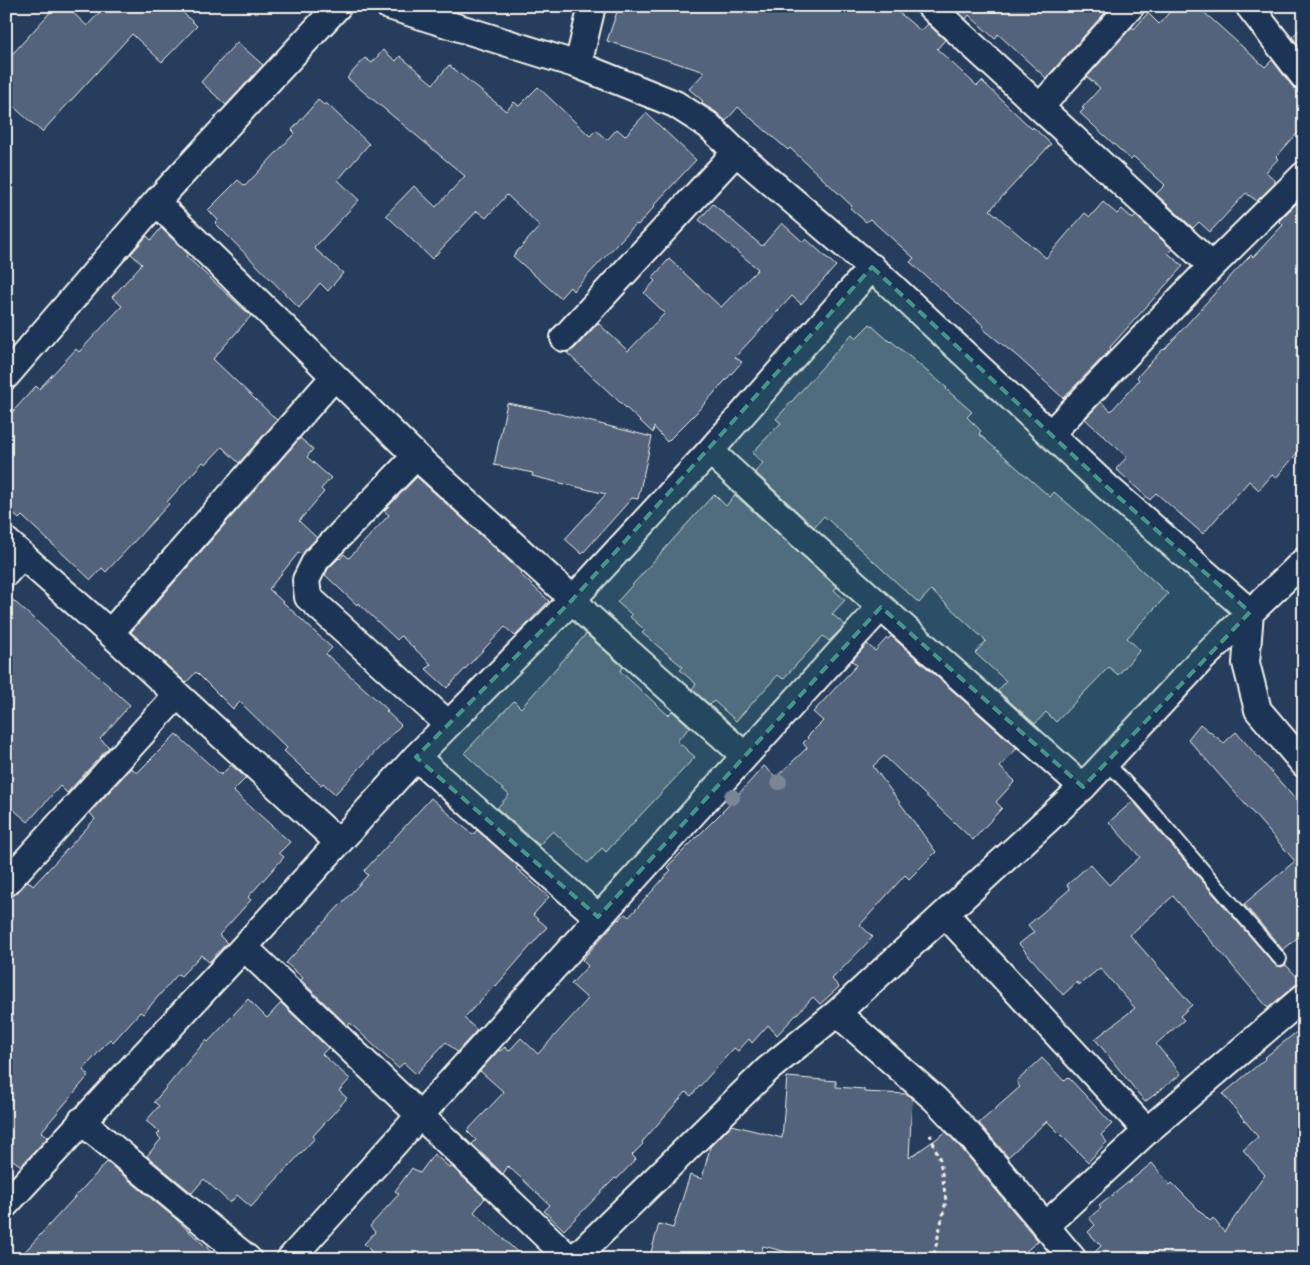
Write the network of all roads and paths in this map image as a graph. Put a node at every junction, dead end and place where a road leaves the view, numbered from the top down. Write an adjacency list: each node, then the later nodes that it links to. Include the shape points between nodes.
1 (338, 6): 12 (street)
2 (389, 6): 7 (street)
3 (592, 6): 7 (street)
4 (930, 6): 9 (street)
5 (1131, 6): 9 (street)
6 (1250, 6): 8 (street)
7 (578, 65): 10 (street, via 675,104 708,125)
8 (1304, 77)
9 (1040, 106): 13 (street)
10 (736, 152): 14 (street); 15 (street)
11 (1304, 175): 13 (street)
12 (156, 202): 16 (street); 17 (street)
13 (1212, 266): 18 (street)
14 (872, 267): 18 (street); 19 (street)
15 (564, 338)
16 (6, 376)
17 (334, 377): 20 (street); 26 (street)
18 (1050, 434): 25 (street)
19 (710, 451): 23 (street); 24 (street)
20 (416, 456): 23 (street); 28 (street, via 316,560 306,580 308,597)
21 (12, 556): 26 (street)
22 (1304, 560): 25 (street)
23 (573, 599): 28 (street); 29 (street)
24 (882, 607): 29 (street); 33 (street)
25 (1250, 612): 31 (street); 32 (street, via 1246,663 1258,710)
26 (110, 633): 27 (street)
27 (177, 695): 34 (street); 35 (street)
28 (448, 724): 30 (street)
29 (745, 756): 37 (street)
30 (416, 757): 34 (street); 37 (street)
31 (1106, 762): 33 (street); 39 (lane)
32 (1304, 764)
33 (1083, 787): 36 (street)
34 (338, 842): 38 (street)
35 (9, 872)
36 (945, 914): 41 (street); 45 (street)
37 (598, 917): 43 (street)
38 (244, 947): 43 (street); 44 (street)
39 (1280, 959)
40 (1304, 997): 45 (street)
41 (837, 1013): 42 (street); 51 (street, via 767,1070)
42 (935, 1099): 47 (street, via 973,1139); 52 (path, via 930,1136 940,1160 946,1201)
43 (420, 1115): 49 (street); 50 (street)
44 (81, 1121): 46 (street); 48 (street)
45 (1147, 1131): 47 (street)
46 (6, 1204)
47 (1045, 1226): 53 (street)
48 (248, 1259)
49 (290, 1259)
50 (570, 1259)
51 (574, 1259)
52 (933, 1259)
53 (1073, 1259)

